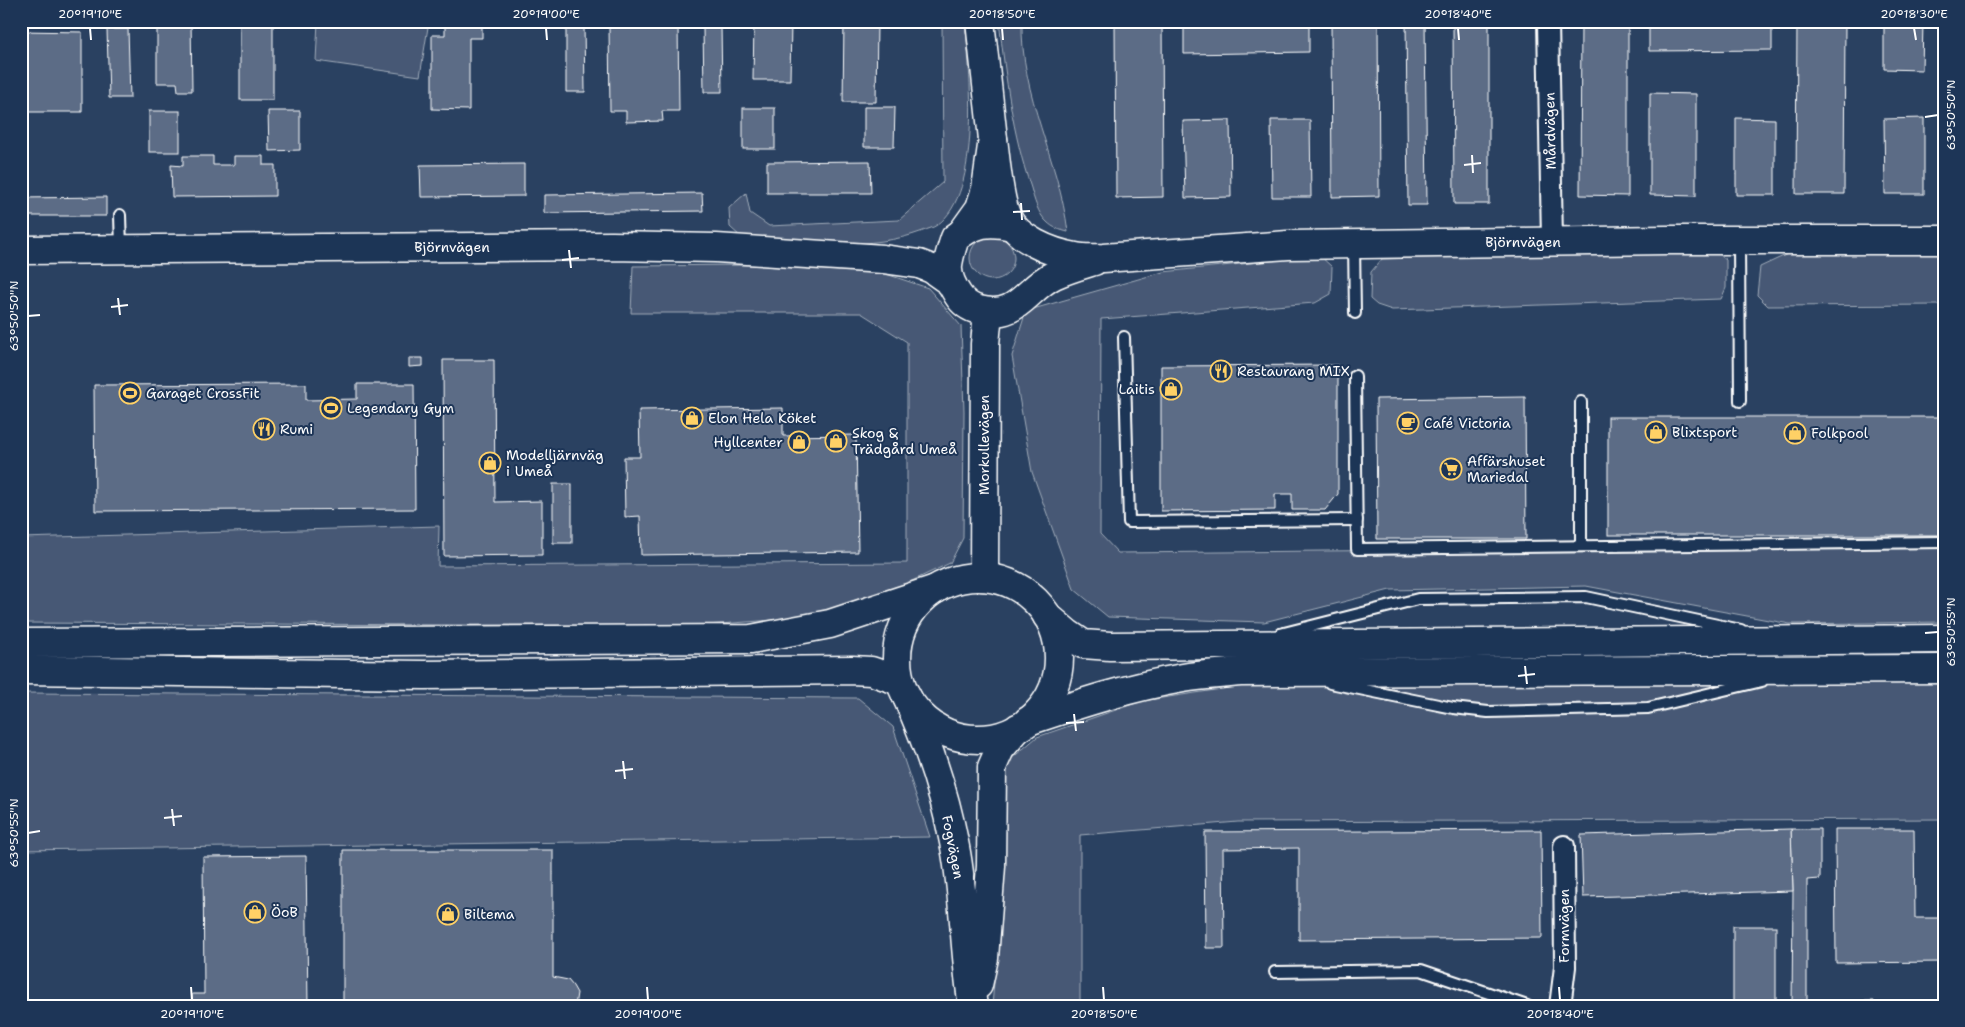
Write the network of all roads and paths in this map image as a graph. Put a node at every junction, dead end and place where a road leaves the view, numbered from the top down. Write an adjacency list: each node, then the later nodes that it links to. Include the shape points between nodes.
1 (980, 21): 3 (main road)
2 (1548, 21): 9 (street, Mårdvägen)
3 (993, 138): 5 (main road, via 1006,214); 6 (main road, via 986,190 980,208)
4 (120, 215): 11 (lane)
5 (1020, 232): 6 (main road, Björnvägen, via 995,222 977,224); 13 (main road, Björnvägen, via 1051,251 1077,258); 16 (main road, via 1036,253 1038,268)
6 (959, 235): 14 (main road, Björnvägen, via 942,244); 15 (main road, via 946,264)
7 (1739, 240): 8 (main road, Björnvägen); 9 (main road, Björnvägen); 21 (lane)
8 (1944, 240)
9 (1552, 241): 10 (main road, Björnvägen)
10 (1354, 244): 13 (main road, Björnvägen, via 1288,245); 18 (lane)
11 (121, 248): 12 (main road, Björnvägen); 14 (main road, Björnvägen, via 640,246)
12 (21, 250)
13 (1103, 258): 16 (main road, Björnvägen, via 1054,275)
14 (883, 259): 15 (main road, Björnvägen, via 919,264)
15 (949, 281): 17 (main road, Björnvägen, via 961,301 974,309)
16 (1032, 289): 17 (main road, Björnvägen, via 1023,300 1005,311)
17 (988, 312): 26 (main road, Morkullevägen, via 985,344)
18 (1355, 313)
19 (1124, 337): 23 (lane, via 1129,522)
20 (1356, 376): 23 (lane)
21 (1740, 401)
22 (1581, 402): 25 (lane)
23 (1357, 520): 25 (lane, via 1357,548)
24 (1944, 542): 25 (lane)
25 (1581, 546)
26 (984, 577): 27 (main road, via 959,579); 28 (main road, via 1013,585 1037,603)
27 (936, 589): 31 (main road, via 830,624 751,639); 37 (main road, via 924,597 905,622 897,651)
28 (1046, 616): 32 (main road, via 1083,644); 38 (main road, via 1058,648 1057,672 1044,704)
29 (1786, 639): 30 (main road); 32 (main road); 32 (lane, via 1586,597 1418,600)
30 (1944, 639)
31 (21, 643)
32 (1238, 644)
33 (1826, 669): 34 (main road); 36 (main road); 36 (lane, via 1648,708 1488,712 1330,683)
34 (1944, 669)
35 (21, 670): 37 (main road, via 424,674 852,670 871,671)
36 (1240, 672): 38 (main road, via 1147,686 1086,702)
37 (903, 688): 38 (main road, via 925,719 952,735 981,739); 41 (main road, Fogvägen, via 926,743 955,846)
38 (1023, 724): 41 (main road, Fogvägen, via 1000,749 992,767 991,866 985,949)
39 (1564, 846): 43 (street, Formvägen, via 1565,967)
40 (1275, 972): 42 (lane, via 1421,970)
41 (973, 1006)
42 (1527, 1006)
43 (1560, 1006)

